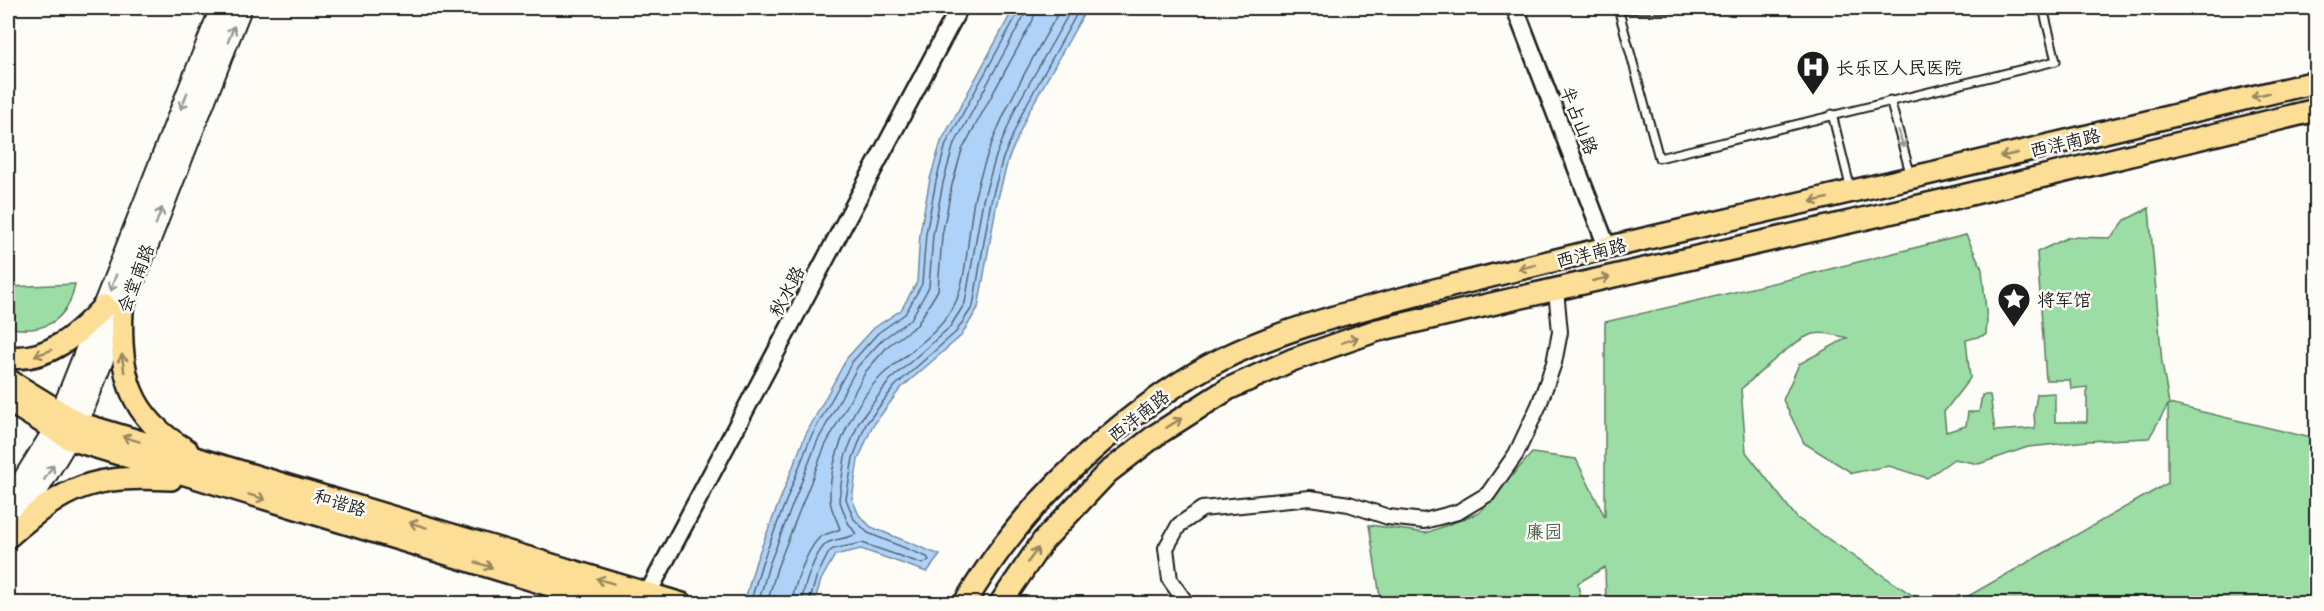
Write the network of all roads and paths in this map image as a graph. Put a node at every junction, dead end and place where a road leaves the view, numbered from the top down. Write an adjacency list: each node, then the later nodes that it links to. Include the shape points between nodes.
1 (221, 8): 16 (main road, 会堂南路, one-way to 16)
2 (241, 8): 16 (main road, 会堂南路, one-way to 2)
3 (959, 8): 24 (street, 秋水路)
4 (1515, 8): 14 (street, 半占山路)
5 (1618, 8): 6 (lane); 11 (lane, via 1659,158)
6 (1724, 8)
7 (2043, 8): 9 (lane, via 2056,61)
8 (2316, 82): 12 (main road, 西洋南路, one-way to 12)
9 (1890, 100): 11 (lane); 12 (lane, one-way to 12)
10 (2316, 110): 15 (main road, 西洋南路, one-way to 10)
11 (1832, 114): 13 (lane)
12 (1912, 178): 13 (main road, 西洋南路)
13 (1852, 192): 14 (main road, 西洋南路, one-way to 14)
14 (1607, 247): 27 (main road, 西洋南路, one-way to 27, via 1351,312 1280,334 1222,359 1157,398 1068,474 1006,540)
15 (1556, 290): 28 (main road, 西洋南路, one-way to 15, via 1043,541 1107,473 1156,435 1228,389 1292,360 1378,330); 29 (street, via 1560,333 1554,363 1516,454 1488,494 1458,512 1424,521 1388,517 1349,504 1310,498 1202,509 1179,525 1166,548 1170,580)
16 (113, 308): 17 (main road, one-way to 17, via 47,352); 20 (main road, 会堂南路); 21 (main road, one-way to 16, via 163,434 134,398)
17 (8, 357)
18 (8, 380): 20 (main road, 和谐路)
19 (8, 401): 20 (main road, 和谐路)
20 (66, 426): 21 (main road, 和谐路); 22 (main road, 会堂南路); 23 (main road, 会堂南路, one-way to 20)
21 (214, 474): 23 (main road, via 105,480 54,500); 24 (main road, 和谐路, one-way to 21); 25 (main road, 和谐路, one-way to 25)
22 (8, 504)
23 (8, 538)
24 (648, 593): 26 (main road, 和谐路)
25 (612, 603)
26 (682, 603)
27 (964, 603)
28 (1000, 603)
29 (1187, 603)

